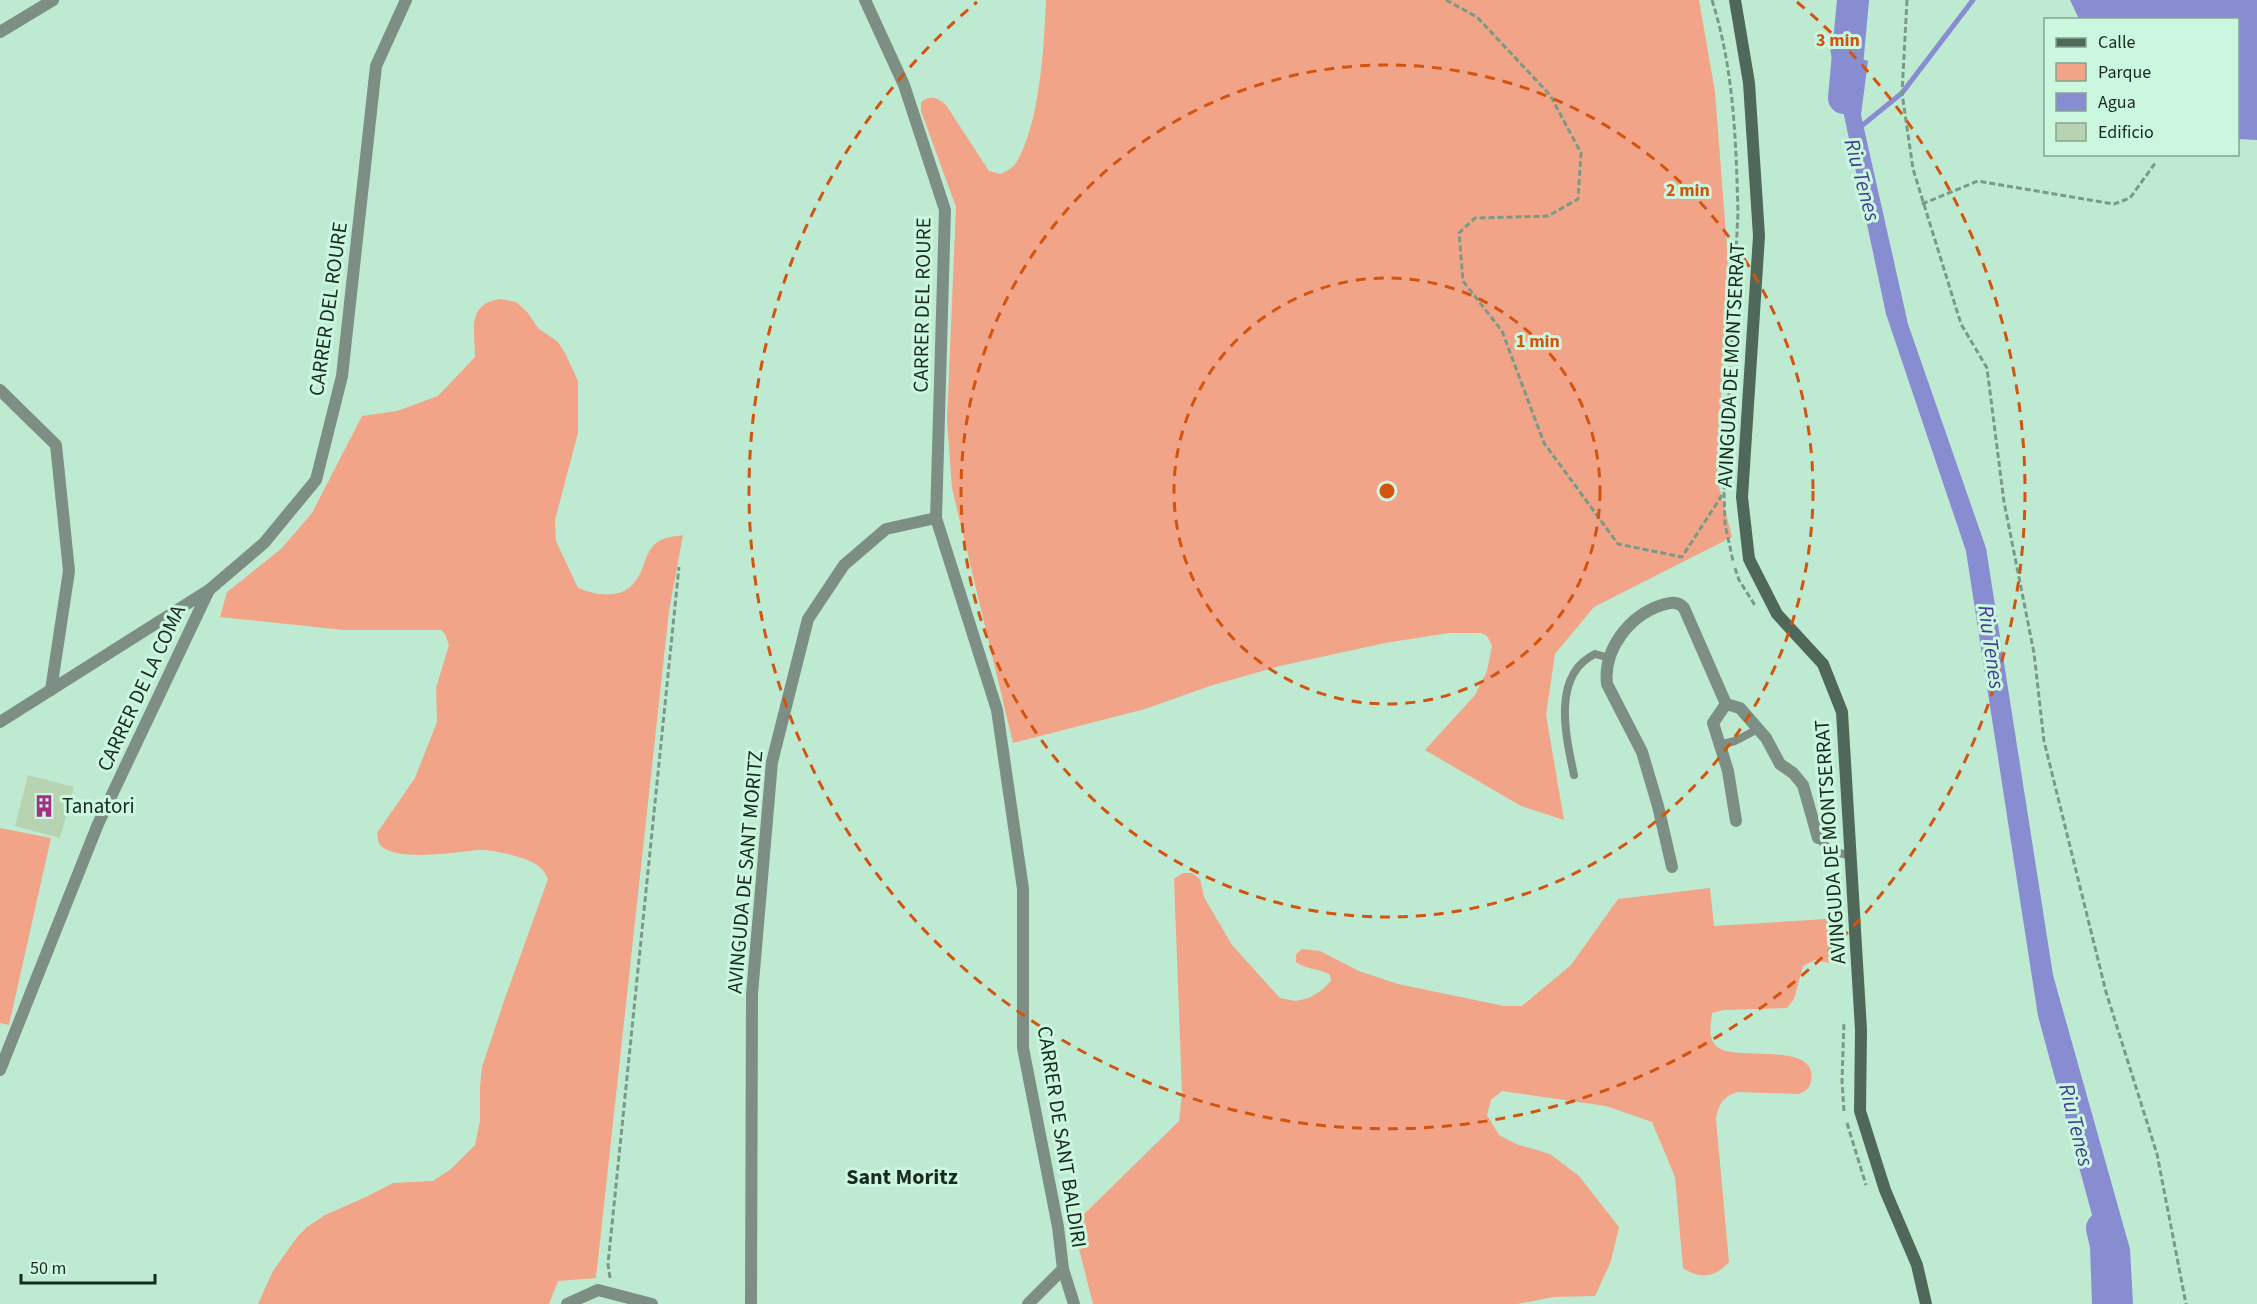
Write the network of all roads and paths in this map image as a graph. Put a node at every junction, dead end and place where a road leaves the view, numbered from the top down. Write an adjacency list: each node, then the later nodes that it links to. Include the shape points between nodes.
1 (53, 0): 8 (street)
2 (406, 0): 15 (street, CARRER DEL ROURE, via 376,66 342,376 316,480 264,543)
3 (865, 0): 13 (street, CARRER DEL ROURE, via 904,85 945,210)
4 (1446, 0): 12 (path, via 1477,17 1550,94 1581,153 1578,199 1548,216 1475,218 1459,233 1464,281 1502,332 1544,443 1618,544 1682,557)
5 (1712, 0): 12 (path, via 1729,72 1737,179)
6 (1735, 0): 26 (street, AVINGUDA DE MONTSERRAT, via 1749,83 1759,236 1742,498 1749,559 1777,614 1823,663 1842,712)
7 (1907, 0): 10 (path, via 1902,93 1912,169)
8 (0, 32)
9 (2156, 162): 10 (path, via 2130,198 2114,204 1978,181)
10 (1922, 204): 37 (path, via 1961,324 1987,368 2004,502 2034,653 2044,741 2106,992 2157,1155)
11 (0, 390): 18 (street, via 56,445 69,571)
12 (1724, 492): 16 (path, via 1727,542 1739,580)
13 (936, 518): 29 (street, CARRER DE SANT BALDIRI, via 997,710 1023,889 1023,1048); 33 (street, AVINGUDA DE SANT MORITZ, via 886,529 844,565 808,620 772,762 752,994)
14 (679, 567): 30 (path, via 608,1264)
15 (209, 590): 18 (street, CARRER DEL ROURE); 28 (street, CARRER DE LA COMA, via 98,824)
16 (1757, 608)
17 (1610, 658): 19 (street, via 1619,637 1640,615 1654,607 1681,604); 23 (lane, via 1595,654 1586,658 1575,670 1566,692 1566,741); 27 (street, via 1607,684 1642,752)
18 (51, 690): 20 (street, CARRER DEL ROURE)
19 (1726, 704): 21 (street, via 1740,708); 22 (street, via 1713,723)
20 (0, 722)
21 (1758, 729): 22 (lane); 25 (street, via 1774,757 1803,785)
22 (1719, 745): 24 (street, via 1728,771)
23 (1574, 775)
24 (1736, 821)
25 (1818, 838): 26 (lane, via 1831,851)
26 (1852, 856): 36 (street, AVINGUDA DE MONTSERRAT, via 1861,1030 1860,1111 1885,1190 1917,1265)
27 (1672, 867)
28 (0, 1070)
29 (1063, 1269): 34 (street); 35 (street, CARRER DE SANT BALDIRI)
30 (612, 1294): 31 (street, via 598,1290); 32 (street)
31 (567, 1304)
32 (652, 1304)
33 (751, 1304)
34 (1028, 1304)
35 (1074, 1304)
36 (1926, 1304)
37 (2186, 1304)

